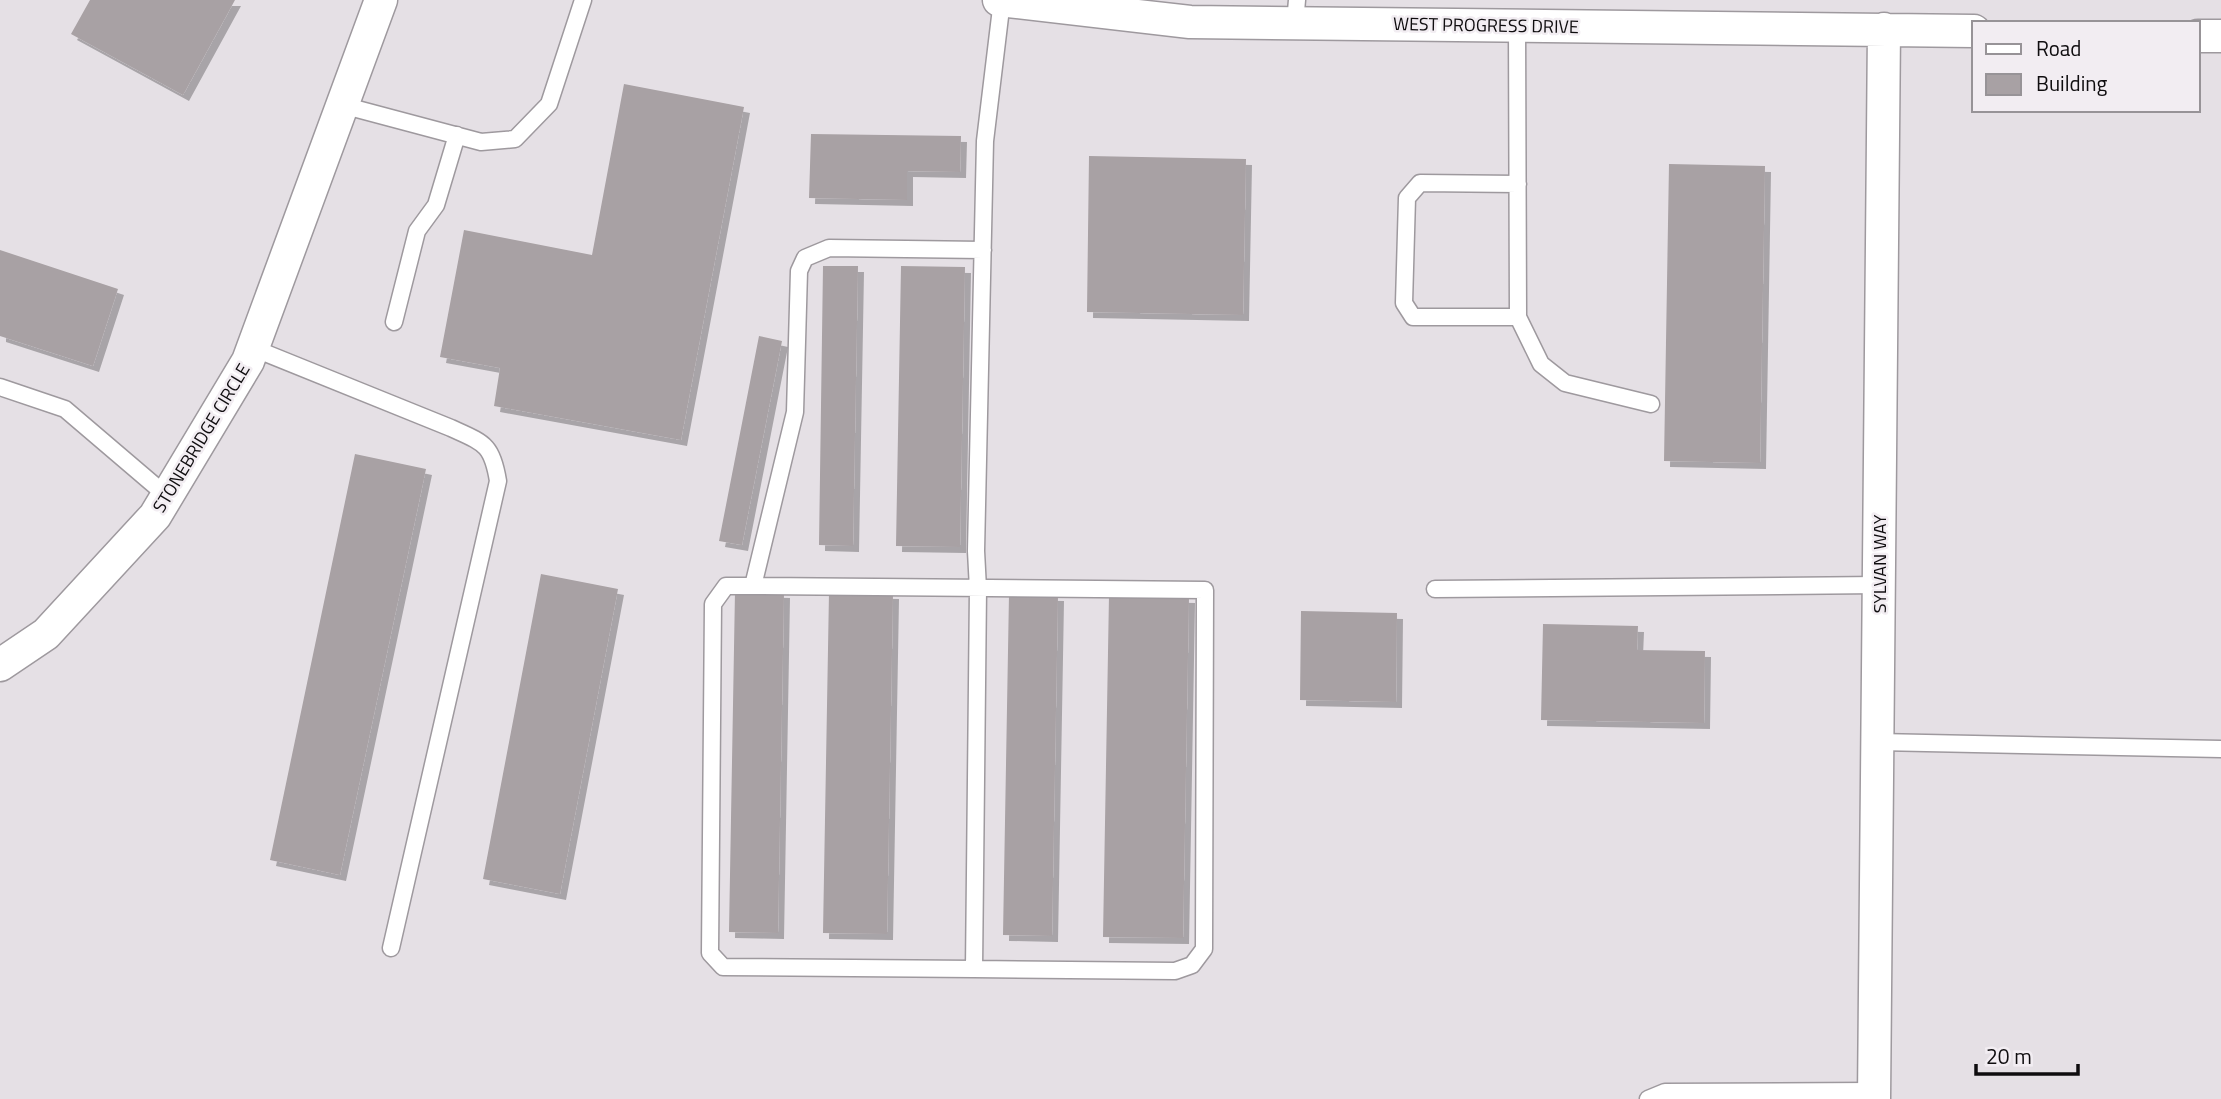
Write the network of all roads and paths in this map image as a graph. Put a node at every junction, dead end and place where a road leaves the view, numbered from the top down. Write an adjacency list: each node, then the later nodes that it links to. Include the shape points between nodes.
1 (381, 0): 10 (street, STONEBRIDGE CIRCLE)
2 (583, 0): 11 (lane, via 549,104 515,139 481,142)
3 (1000, 0): 4 (street, WEST PROGRESS DRIVE, via 1190,22); 13 (lane, via 985,141)
4 (1296, 11): 5 (street, WEST PROGRESS DRIVE)
5 (1517, 26): 6 (street, WEST PROGRESS DRIVE); 12 (lane)
6 (1884, 29): 7 (street, WEST PROGRESS DRIVE); 20 (street, SYLVAN WAY)
7 (1972, 31)
8 (2200, 36): 9 (street)
9 (2221, 36)
10 (342, 105): 11 (lane); 16 (street, STONEBRIDGE CIRCLE)
11 (457, 135): 15 (lane, via 436,205 417,231)
12 (1518, 184): 14 (lane); 14 (lane, via 1420,183 1407,198 1404,303 1413,317)
13 (983, 250): 21 (lane, via 829,248 806,258 799,271 795,412); 22 (lane)
14 (1518, 317): 18 (lane, via 1541,364 1565,383)
15 (394, 323)
16 (253, 348): 19 (street, STONEBRIDGE CIRCLE); 27 (lane, via 461,432 480,442 494,459 498,481)
17 (0, 387): 19 (lane, via 65,409)
18 (1651, 404)
19 (167, 496): 24 (street, STONEBRIDGE CIRCLE, via 155,516 46,634)
20 (1879, 584): 23 (lane); 25 (street, SYLVAN WAY)
21 (753, 586): 22 (lane); 28 (lane, via 726,586 713,604 710,953 723,967)
22 (978, 589): 28 (lane); 28 (lane, via 1206,590 1204,949 1192,965 1175,971)
23 (1435, 589)
24 (0, 665)
25 (1878, 742): 26 (lane); 29 (street, SYLVAN WAY)
26 (2221, 749)
27 (391, 948)
28 (974, 969)
29 (1874, 1095): 30 (lane, via 1665,1092)
30 (1648, 1099)

